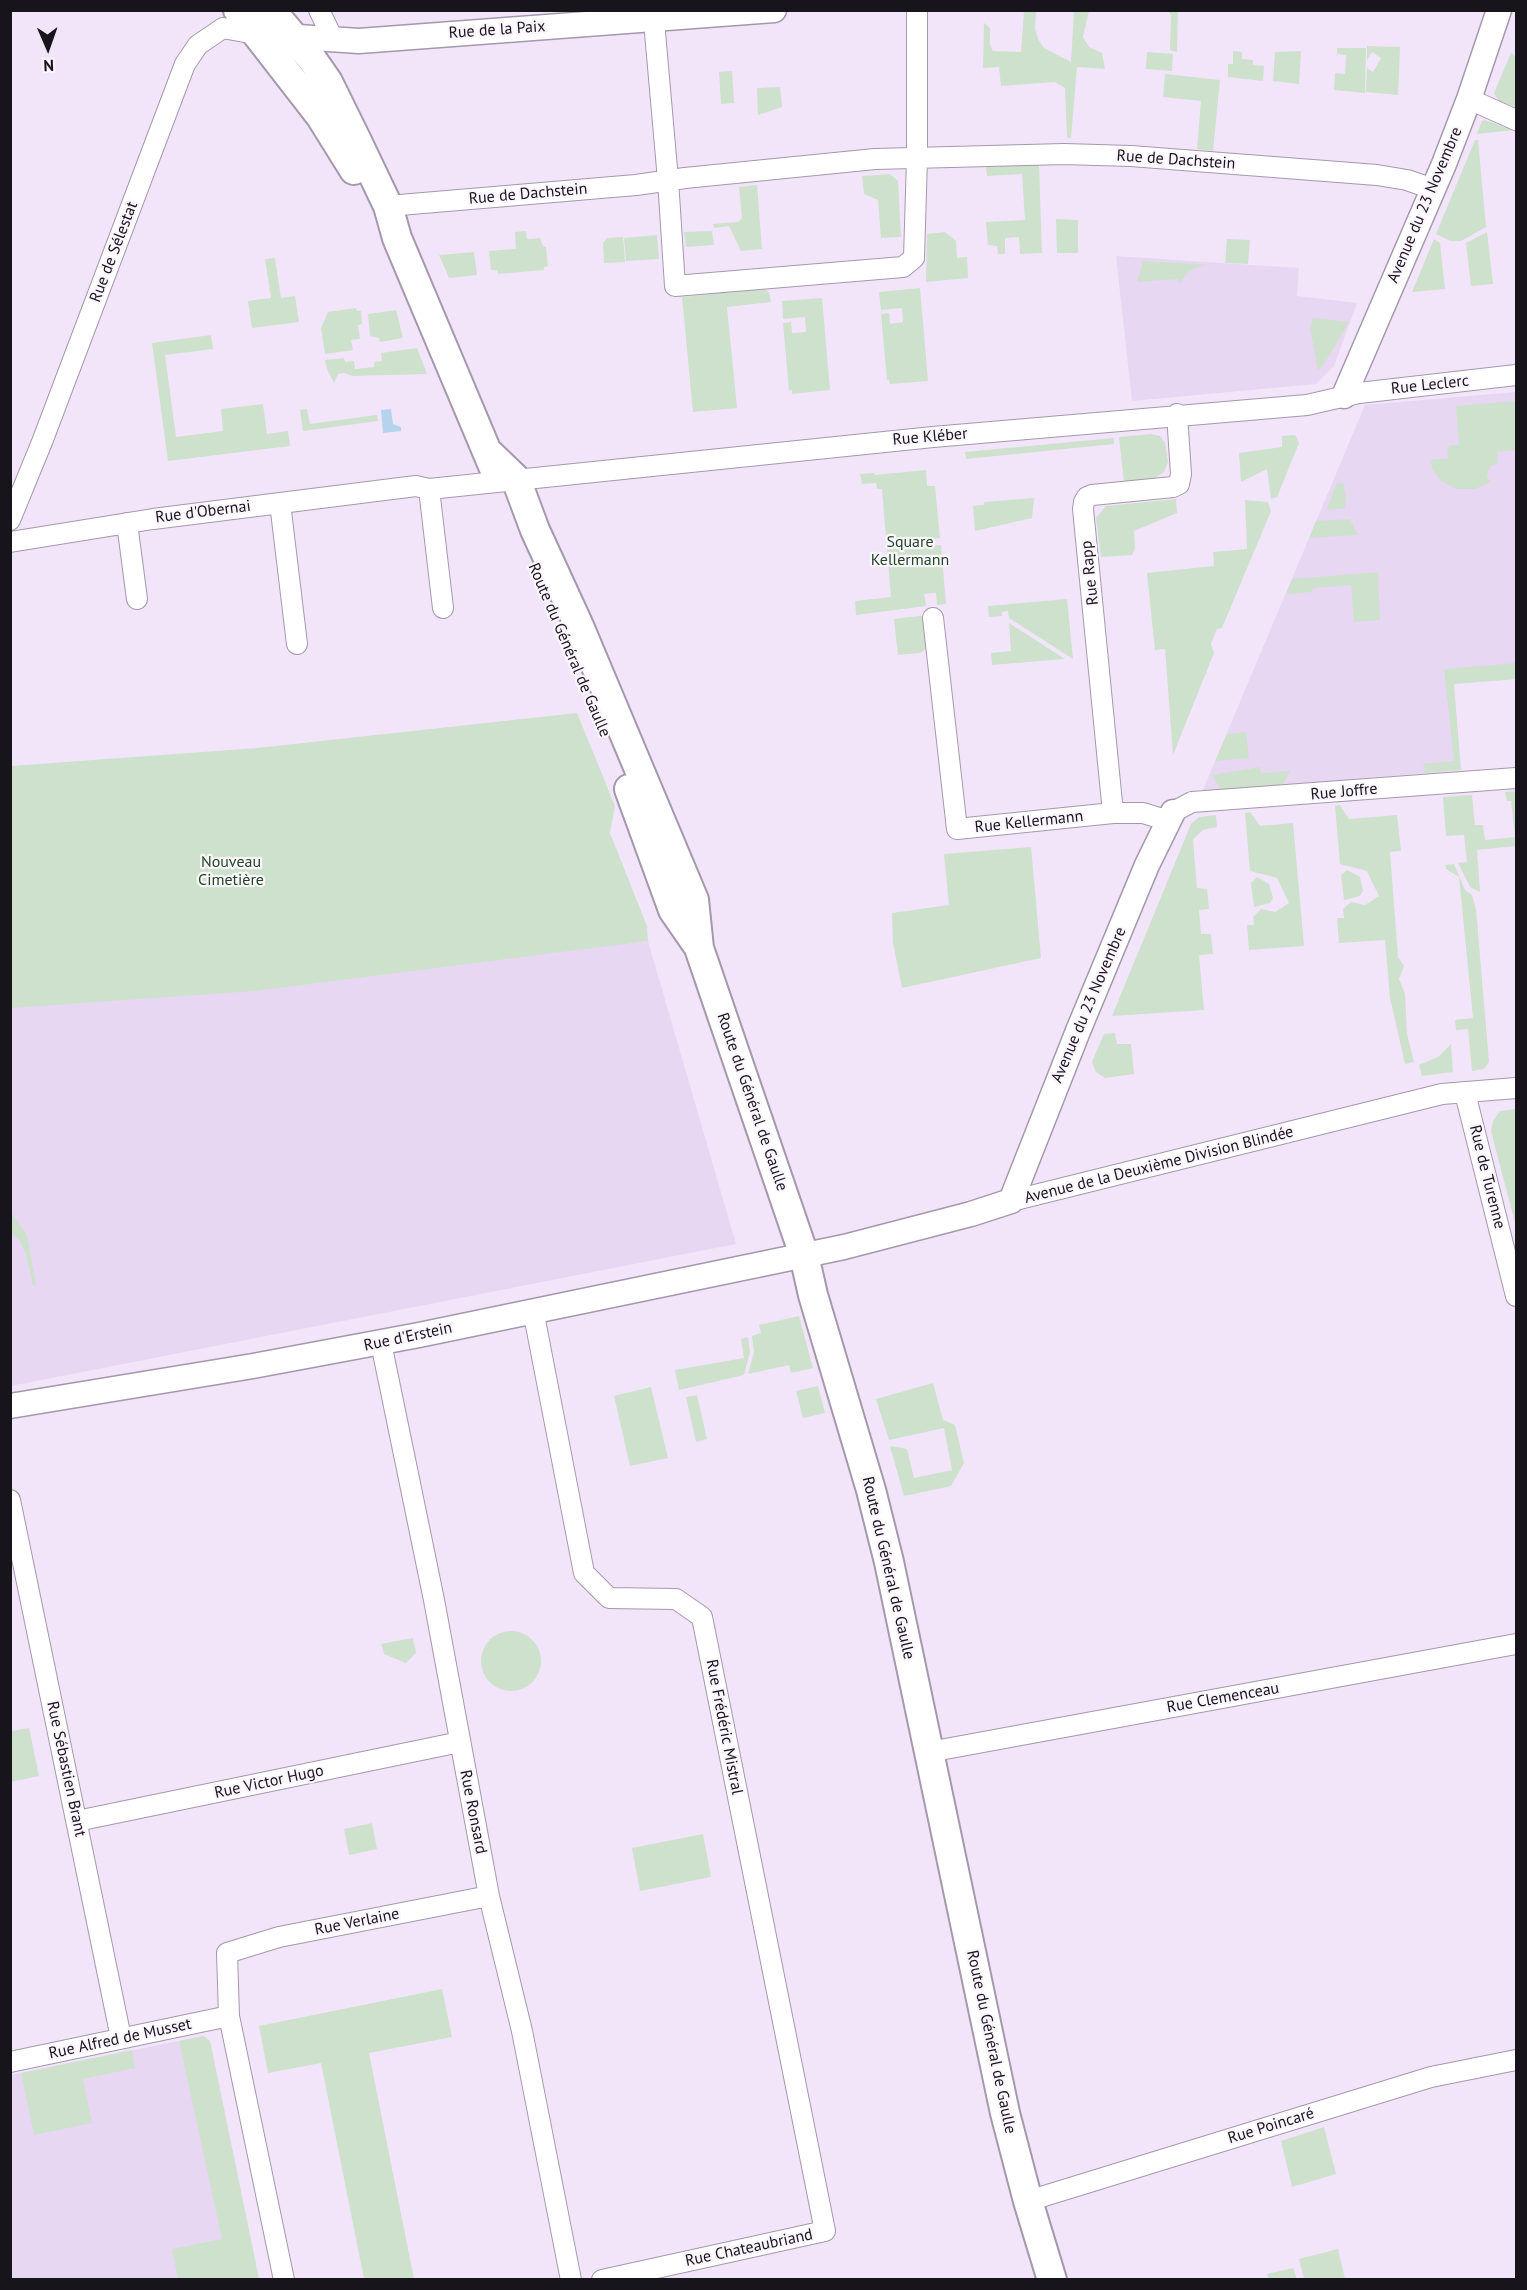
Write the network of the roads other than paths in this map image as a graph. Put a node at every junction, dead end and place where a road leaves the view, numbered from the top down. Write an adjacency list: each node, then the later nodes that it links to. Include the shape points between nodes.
1 (238, 10): 8 (main road, Route du Général de Gaulle)
2 (271, 10): 9 (main road, Route du Général de Gaulle)
3 (319, 10): 10 (street)
4 (774, 10): 7 (street, Rue de la Paix)
5 (917, 10): 13 (street)
6 (1499, 10): 11 (street, Avenue du 23 Novembre)
7 (653, 15): 10 (street, Rue de la Paix); 14 (street)
8 (255, 34): 9 (street, Rue de la Paix); 17 (main road, Route du Général de Gaulle, via 321,117); 24 (street, Rue de Sélestat, via 223,28 198,45 185,64)
9 (294, 37): 10 (street, Rue de la Paix); 16 (main road, Route du Général de Gaulle, via 328,82)
10 (334, 41)
11 (1469, 99): 12 (street); 15 (street, Avenue du 23 Novembre)
12 (1516, 120)
13 (917, 158): 14 (street, Rue de Dachstein); 14 (street, via 914,258 903,267 675,286); 15 (street, Rue de Dachstein, via 1131,156 1377,176)
14 (668, 180): 16 (street, Rue de Dachstein)
15 (1433, 189): 19 (street, Avenue du 23 Novembre)
16 (388, 206): 17 (main road, Route du Général de Gaulle)
17 (397, 238): 21 (main road, Route du Général de Gaulle, via 490,454)
18 (1516, 375): 19 (street, Rue Leclerc)
19 (1344, 396): 20 (street, Rue Kléber, via 1307,405)
20 (1177, 414): 21 (street, Rue Kléber); 32 (street, Rue Rapp, via 1182,474 1179,484 1092,495 1084,502)
21 (507, 480): 22 (street, Rue d'Obernai); 37 (main road, Route du Général de Gaulle, via 579,626 694,900 699,948)
22 (429, 489): 23 (street, Rue d'Obernai, via 416,486); 28 (street)
23 (280, 503): 25 (street, Rue d'Obernai); 30 (street)
24 (10, 520)
25 (127, 523): 26 (street, Rue d'Obernai); 27 (street)
26 (10, 542)
27 (137, 599)
28 (443, 608)
29 (933, 618): 32 (street, Rue Kellermann, via 957,829)
30 (297, 644)
31 (1516, 778): 33 (street, Rue Joffre, via 1192,802)
32 (1113, 813): 33 (street, Rue Kellermann)
33 (1171, 816): 36 (street, Avenue du 23 Novembre, via 1078,1031)
34 (1516, 1088): 35 (street, Avenue de la Deuxième Division Blindée)
35 (1465, 1093): 36 (street, Avenue de la Deuxième Division Blindée, via 1442,1095); 38 (street, Rue de Turenne)
36 (1011, 1201): 37 (street, Avenue de la Deuxième Division Blindée)
37 (804, 1255): 39 (street, Rue d'Erstein); 45 (main road, Route du Général de Gaulle, via 871,1490)
38 (1516, 1296)
39 (533, 1310): 40 (street, Rue d'Erstein); 53 (street, Rue Frédéric Mistral, via 584,1573 609,1598 676,1599 702,1617)
40 (381, 1343): 41 (street, Rue d'Erstein); 44 (street, Rue Ronsard)
41 (10, 1406)
42 (10, 1500): 46 (street, Rue Sébastien Brant)
43 (1516, 1644): 45 (street, Rue Clemenceau)
44 (460, 1742): 46 (street, Rue Victor Hugo); 47 (street, Rue Ronsard)
45 (929, 1752): 52 (main road, Route du Général de Gaulle, via 1005,2113)
46 (77, 1821): 49 (street, Rue Sébastien Brant)
47 (489, 1896): 48 (street, Rue Verlaine, via 279,1937 226,1953); 55 (street, Rue Ronsard, via 522,2031)
48 (229, 2016): 49 (street, Rue Alfred de Musset); 54 (street)
49 (121, 2038): 51 (street, Rue Alfred de Musset)
50 (1516, 2060): 52 (street, Rue Poincaré, via 1431,2077)
51 (10, 2062)
52 (1028, 2201): 57 (main road, Route du Général de Gaulle)
53 (825, 2231): 56 (street, Rue Chateaubriand)
54 (284, 2280)
55 (571, 2280)
56 (602, 2280)
57 (1052, 2280)

